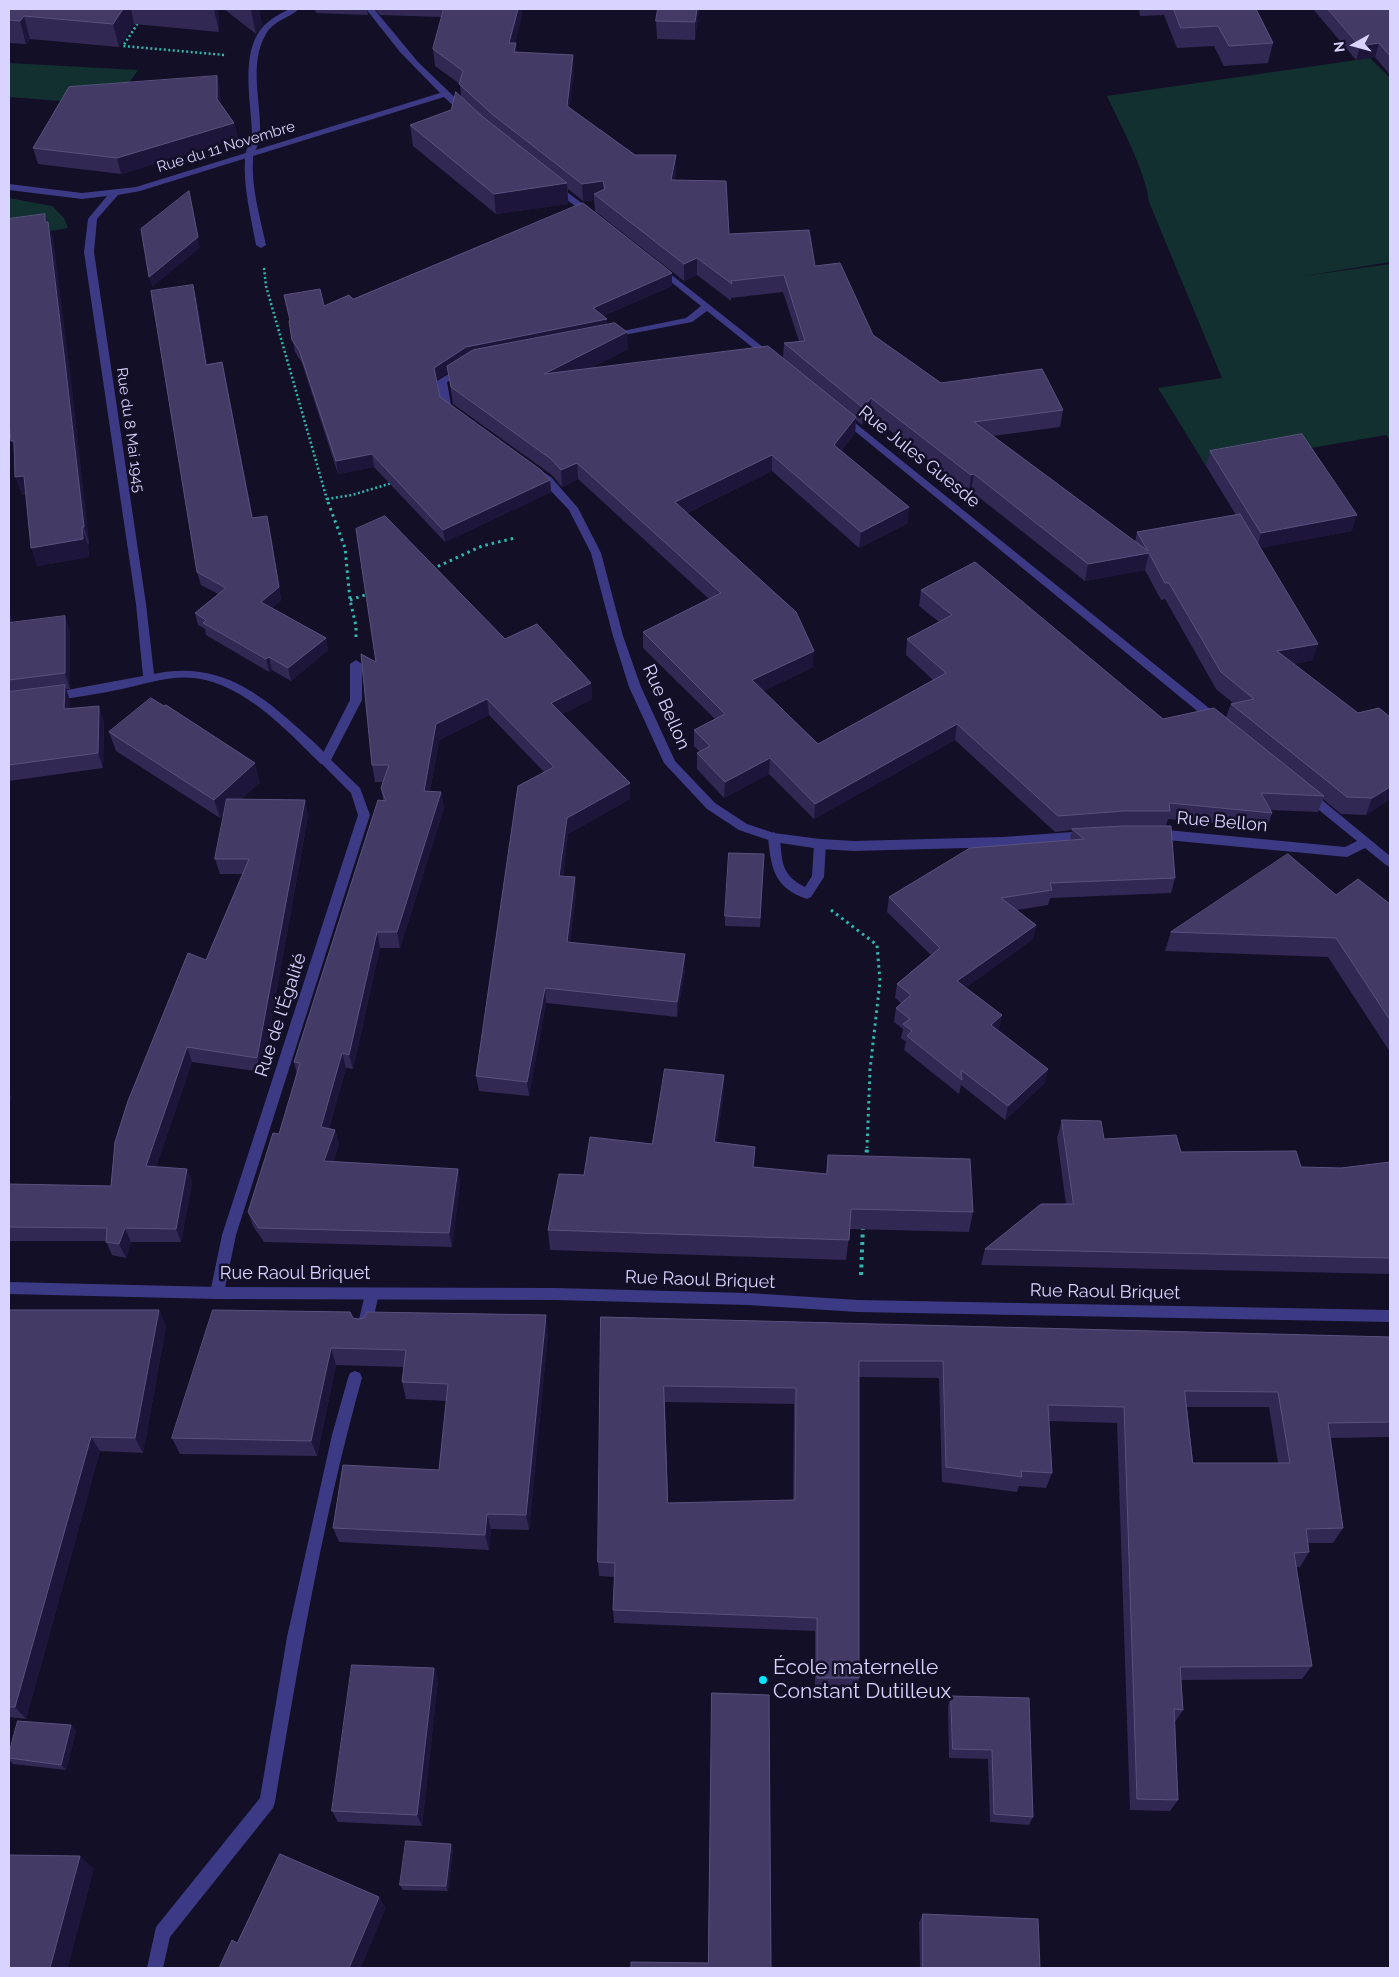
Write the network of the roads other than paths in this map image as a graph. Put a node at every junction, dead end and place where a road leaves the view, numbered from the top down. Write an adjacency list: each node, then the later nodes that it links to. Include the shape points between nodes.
1 (296, 9): 5 (street, via 271,22 261,34 253,103 256,139)
2 (370, 9): 3 (street, via 389,35)
3 (446, 94): 4 (street); 5 (street, Rue du 11 Novembre)
4 (475, 121)
5 (248, 155): 8 (street, Rue du 11 Novembre); 10 (street)
6 (544, 177): 9 (street)
7 (9, 187): 8 (street, Rue du 11 Novembre, via 82,196)
8 (115, 193): 20 (street, Rue du 8 Mai 1945, via 93,219 89,252 141,604)
9 (598, 220)
10 (260, 245)
11 (652, 263): 12 (street)
12 (707, 306): 13 (street, via 689,320); 15 (street)
13 (603, 338)
14 (471, 363): 17 (street, via 442,381 446,406)
15 (782, 367)
16 (836, 410): 22 (street, Rue Jules Guesde)
17 (461, 416)
18 (531, 468): 27 (street, Rue Bellon, via 547,479 573,508 596,553 635,687 670,763 711,806 743,827)
19 (356, 664): 23 (street, via 356,700)
20 (149, 679): 21 (street); 23 (street, Rue de l'Égalité, via 194,674 220,680 280,718)
21 (38, 699)
22 (1227, 729)
23 (325, 761): 32 (street, Rue de l'Égalité, via 356,791 364,816 230,1234)
24 (1296, 786): 28 (street)
25 (1148, 834): 28 (street, Rue Bellon, via 1347,852)
26 (1095, 835): 29 (street, Rue Bellon, via 918,845)
27 (774, 837): 29 (street, Rue Bellon); 29 (street, via 778,872 788,885 807,894 818,877)
28 (1366, 842): 30 (street)
29 (820, 844)
30 (1390, 862)
31 (9, 1288): 32 (street, Rue Raoul Briquet)
32 (217, 1293): 33 (street, Rue Raoul Briquet)
33 (372, 1294): 34 (street, Rue Raoul Briquet, via 555,1294 748,1299 858,1306); 35 (street)
34 (1390, 1316)
35 (364, 1328)
36 (355, 1378): 37 (street, via 339,1435 295,1637 268,1802 162,1933)
37 (155, 1968)

